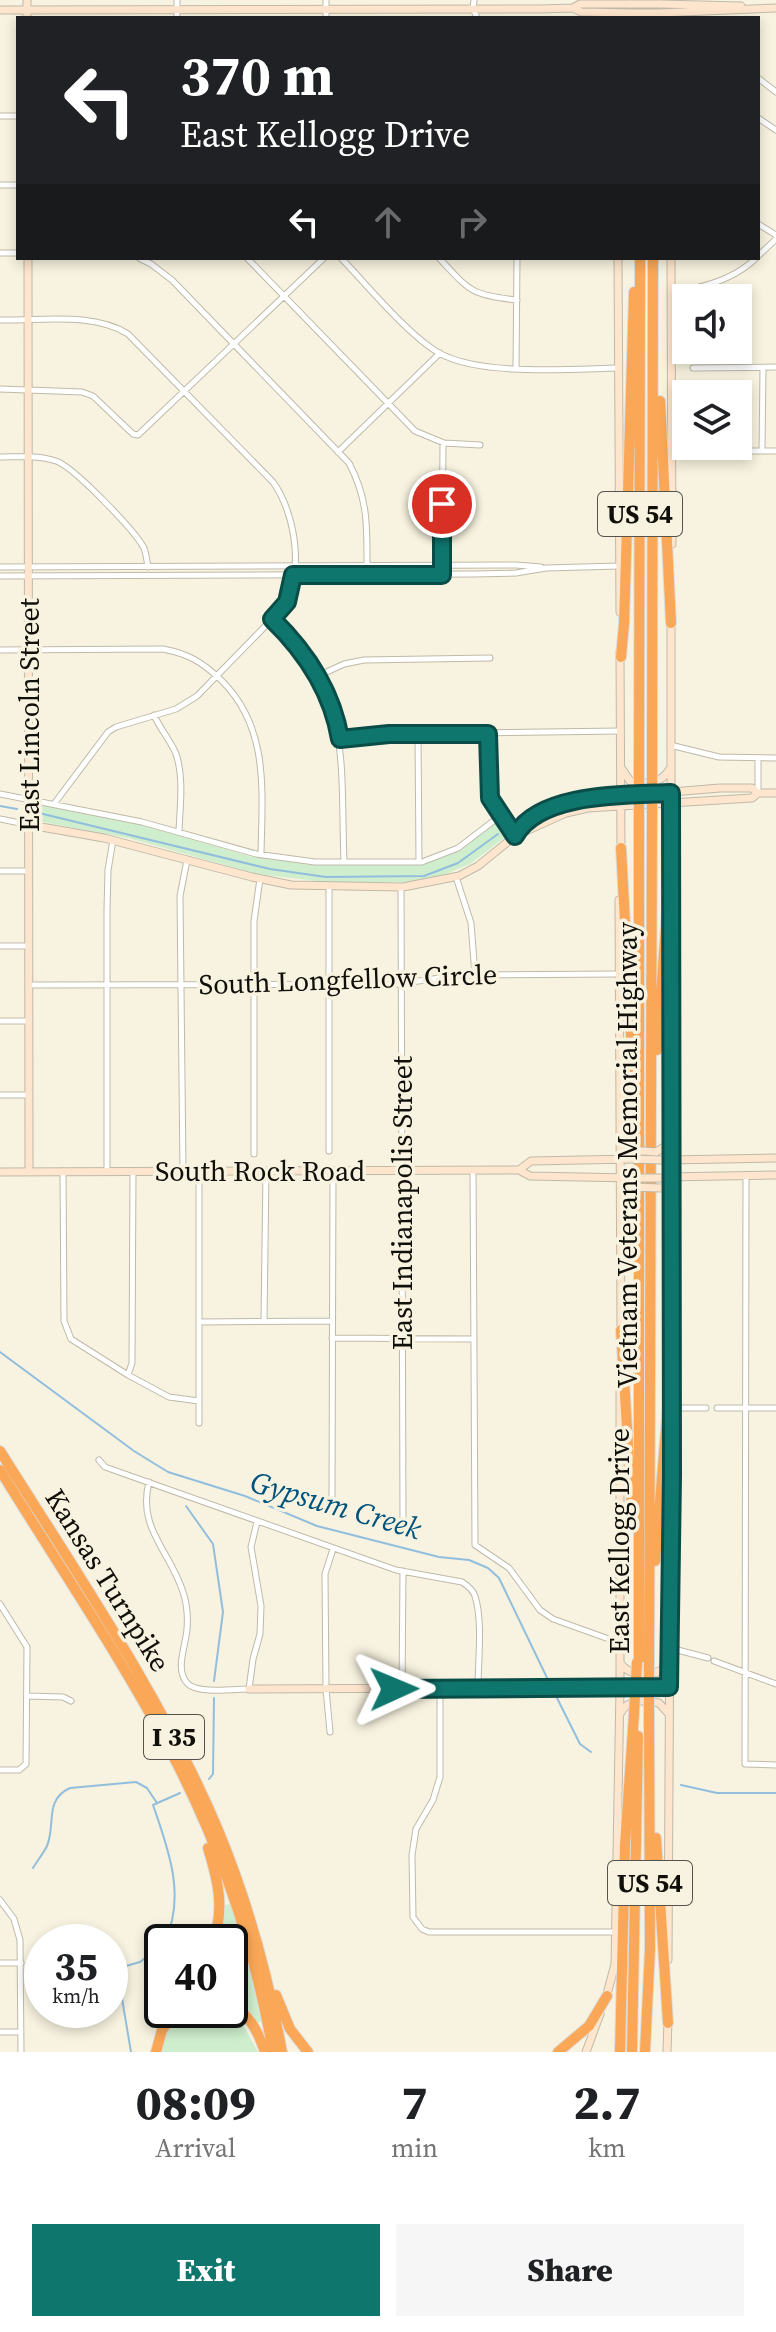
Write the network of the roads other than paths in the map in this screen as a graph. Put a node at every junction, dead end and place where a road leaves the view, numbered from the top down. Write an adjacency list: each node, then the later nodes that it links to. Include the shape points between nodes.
1 (27, 0): 14 (main road)
2 (177, 0): 15 (street)
3 (326, 0): 17 (street)
4 (671, 2): 9 (main road); 12 (main road); 18 (main road)
5 (474, 4): 6 (main road); 7 (main road)
6 (540, 4): 8 (main road)
7 (399, 5): 17 (main road)
8 (621, 8): 11 (main road)
9 (763, 8): 10 (main road); 18 (main road)
10 (776, 8)
11 (636, 9): 12 (main road, bridge)
12 (657, 9): 18 (main road)
13 (0, 10): 14 (main road)
14 (27, 14): 15 (main road)
15 (177, 14): 16 (main road)
16 (247, 14): 17 (main road)
17 (326, 14)
18 (671, 16)
19 (760, 80): 20 (street)
20 (776, 92)
21 (776, 237): 22 (street)
22 (760, 254)
23 (28, 260): 41 (main road, East Lincoln Street)
24 (142, 260): 42 (street, via 172,280)
25 (249, 260): 38 (street)
26 (322, 260): 38 (street)
27 (343, 260): 43 (street)
28 (441, 260): 39 (street, via 470,290)
29 (517, 260): 39 (street)
30 (618, 260): 46 (main road, East Kellogg Drive)
31 (637, 260): 78 (highway)
32 (637, 260): 135 (highway, Vietnam Veterans Memorial Highway / US 54, bridge)
33 (653, 260): 75 (highway)
34 (653, 260): 135 (highway, Vietnam Veterans Memorial Highway / US 54, bridge, via 652,815)
35 (671, 260): 75 (main road, East Kellogg Drive)
36 (754, 260): 37 (street)
37 (714, 284)
38 (283, 297): 42 (street); 52 (street)
39 (517, 300): 45 (street)
40 (0, 320): 41 (street)
41 (28, 321): 50 (main road, East Lincoln Street); 51 (street, via 115,326)
42 (234, 344): 51 (street); 58 (street)
43 (440, 353): 45 (street, via 464,362); 52 (street)
44 (776, 367): 48 (street)
45 (516, 368): 46 (street)
46 (617, 368): 65 (main road, East Kellogg Drive)
47 (693, 368): 48 (street)
48 (763, 368): 56 (street)
49 (0, 389): 50 (street)
50 (28, 389): 51 (street, via 93,396 135,435); 60 (main road, East Lincoln Street)
51 (184, 391): 63 (street, via 283,497 293,526)
52 (387, 404): 53 (street, via 415,431); 58 (street)
53 (443, 443): 54 (street); 61 (street)
54 (480, 445)
55 (752, 451): 56 (street)
56 (762, 451): 57 (street)
57 (776, 451)
58 (338, 452): 64 (street, via 360,485 367,516)
59 (0, 457): 60 (street)
60 (28, 457): 67 (street, via 59,462 79,477 132,531); 69 (main road, East Lincoln Street)
61 (441, 565): 62 (street); 64 (street); 72 (street)
62 (516, 565): 68 (street); 70 (street)
63 (293, 566): 64 (street); 67 (street); 71 (street)
64 (367, 566)
65 (619, 566): 68 (street); 78 (main road, East Kellogg Drive)
66 (0, 567): 69 (street)
67 (148, 567): 69 (street)
68 (546, 568): 70 (street)
69 (29, 572): 71 (street); 73 (street); 77 (main road, East Lincoln Street)
70 (516, 573): 72 (street)
71 (293, 575): 72 (street); 74 (street, via 287,602)
72 (442, 575)
73 (0, 576)
74 (272, 619): 80 (street); 81 (street)
75 (671, 623): 87 (main road, East Kellogg Drive)
76 (0, 650): 77 (street)
77 (29, 650): 80 (street, via 163,649 192,656); 97 (main road, East Lincoln Street)
78 (621, 657): 83 (main road, East Kellogg Drive)
79 (490, 658): 81 (street, via 364,660)
80 (216, 676): 82 (street, via 176,709); 108 (street, via 240,702 258,744)
81 (318, 676): 86 (street)
82 (154, 715): 99 (street, via 108,732); 104 (street, via 179,767)
83 (621, 731): 85 (street); 90 (main road, East Kellogg Drive)
84 (418, 734): 85 (street); 86 (street); 112 (street)
85 (488, 734): 101 (street, via 490,798)
86 (340, 739): 111 (street)
87 (670, 745): 88 (street, via 719,757); 91 (main road, East Kellogg Drive)
88 (758, 758): 89 (street); 93 (street)
89 (776, 758)
90 (621, 767): 91 (main road, via 636,783 657,782); 96 (main road, East Kellogg Drive)
91 (670, 767): 92 (main road, East Kellogg Drive)
92 (671, 793): 93 (main road, via 752,788); 96 (main road); 98 (main road, East Kellogg Drive)
93 (758, 793): 94 (main road); 98 (main road, via 752,798)
94 (776, 793)
95 (0, 794): 97 (street)
96 (621, 795): 100 (main road, East Kellogg Drive); 105 (main road, via 553,807)
97 (30, 799): 99 (street); 103 (main road, East Lincoln Street)
98 (671, 802): 100 (main road); 109 (main road, East Kellogg Drive)
99 (54, 804): 104 (street)
100 (621, 806): 105 (main road, via 566,813); 107 (main road, East Kellogg Drive)
101 (500, 816): 105 (street); 112 (street, via 458,848)
102 (0, 819): 103 (street)
103 (30, 825): 106 (main road); 114 (main road, East Lincoln Street)
104 (179, 831): 108 (street)
105 (515, 836): 115 (main road)
106 (113, 840): 110 (main road); 125 (street)
107 (621, 848): 121 (main road, East Kellogg Drive); 135 (highway)
108 (261, 855): 111 (street)
109 (671, 857): 133 (main road, East Kellogg Drive); 135 (highway)
110 (187, 860): 116 (main road); 126 (street, via 180,896)
111 (344, 862): 112 (street)
112 (419, 862)
113 (0, 871): 114 (street)
114 (30, 871): 120 (main road, East Lincoln Street)
115 (456, 877): 118 (main road); 122 (street, via 471,923)
116 (260, 879): 117 (main road); 123 (street)
117 (329, 886): 118 (main road); 124 (street)
118 (401, 887): 127 (street, East Indianapolis Street)
119 (0, 946): 120 (street)
120 (30, 946): 128 (main road, East Lincoln Street)
121 (618, 974): 122 (street, South Longfellow Circle); 134 (main road, East Kellogg Drive)
122 (475, 975): 127 (street, South Longfellow Circle)
123 (254, 983): 124 (street, South Longfellow Circle); 126 (street, South Longfellow Circle); 137 (street)
124 (327, 983): 127 (street, South Longfellow Circle); 136 (street)
125 (106, 984): 126 (street, South Longfellow Circle); 128 (street, South Longfellow Circle); 142 (street)
126 (180, 984): 147 (street)
127 (401, 984): 143 (street, East Indianapolis Street)
128 (30, 985): 130 (main road, East Lincoln Street)
129 (0, 1021): 130 (street)
130 (29, 1021): 132 (main road, East Lincoln Street)
131 (0, 1095): 132 (street)
132 (30, 1095): 152 (main road, East Lincoln Street)
133 (671, 1134): 135 (main road, bridge, via 656,1152); 140 (main road, East Kellogg Drive)
134 (619, 1139): 135 (main road, via 621,1145); 139 (main road, East Kellogg Drive)
135 (638, 1149): 139 (main road, South Rock Road); 140 (main road, South Rock Road, bridge); 185 (highway, Vietnam Veterans Memorial Highway / US 54); 186 (highway, Vietnam Veterans Memorial Highway / US 54)
136 (329, 1151)
137 (254, 1154)
138 (776, 1158): 140 (main road, South Rock Road)
139 (619, 1159): 145 (main road, South Rock Road, via 531,1161); 156 (main road, East Kellogg Drive)
140 (667, 1160): 155 (main road, East Kellogg Drive)
141 (63, 1170): 142 (main road, South Rock Road); 152 (main road, South Rock Road); 167 (street, via 64,1321 71,1339)
142 (107, 1170): 146 (main road, South Rock Road)
143 (402, 1170): 144 (main road, South Rock Road); 150 (main road, South Rock Road); 164 (street, East Indianapolis Street)
144 (473, 1170): 145 (main road, South Rock Road); 165 (street)
145 (519, 1170): 156 (main road, South Rock Road, via 530,1176)
146 (133, 1171): 147 (main road, South Rock Road); 167 (street)
147 (183, 1171): 148 (main road, South Rock Road)
148 (199, 1171): 149 (main road, South Rock Road); 161 (street)
149 (266, 1171): 150 (main road, South Rock Road); 159 (street)
150 (333, 1171): 160 (street)
151 (0, 1172): 152 (main road, South Rock Road)
152 (29, 1172)
153 (776, 1175): 154 (main road, South Rock Road)
154 (746, 1176): 155 (main road, South Rock Road); 172 (street)
155 (666, 1177): 156 (main road, South Rock Road, bridge); 158 (main road, East Kellogg Drive)
156 (619, 1178): 157 (main road, East Kellogg Drive)
157 (620, 1199): 158 (main road, bridge, via 629,1187 661,1188); 162 (main road, East Kellogg Drive)
158 (671, 1199): 166 (main road, East Kellogg Drive)
159 (264, 1321): 160 (street); 161 (street)
160 (332, 1321): 163 (street)
161 (199, 1322): 168 (street)
162 (621, 1330): 185 (highway); 187 (main road, East Kellogg Drive)
163 (332, 1338): 164 (street); 179 (street)
164 (403, 1338): 165 (street); 180 (street, East Indianapolis Street)
165 (473, 1339): 187 (street, via 475,1545 509,1568 544,1614)
166 (671, 1370): 169 (main road, East Kellogg Drive); 186 (highway)
167 (128, 1375): 168 (street, via 169,1397)
168 (199, 1401): 174 (street)
169 (671, 1408): 170 (street); 188 (main road, East Kellogg Drive)
170 (706, 1408)
171 (717, 1408): 172 (street)
172 (746, 1408): 173 (street); 192 (street)
173 (776, 1408)
174 (199, 1423)
175 (0, 1451): 214 (highway, Kansas Turnpike / I 35, via 180,1749 233,1868)
176 (99, 1460): 178 (street)
177 (0, 1470): 210 (highway, Kansas Turnpike / I 35, via 150,1713)
178 (149, 1482): 181 (street); 197 (street, via 146,1514 183,1592 187,1613 181,1664 185,1678 197,1689)
179 (332, 1500)
180 (403, 1520)
181 (257, 1522): 182 (street); 197 (street, via 251,1547 260,1634)
182 (333, 1549): 183 (street); 198 (street, via 325,1574)
183 (403, 1571): 195 (street, via 462,1582 475,1597); 199 (street)
184 (0, 1604): 201 (street, via 27,1647)
185 (639, 1616): 191 (highway, Vietnam Veterans Memorial Highway / US 54)
186 (649, 1639): 191 (highway, Vietnam Veterans Memorial Highway / US 54)
187 (620, 1643): 190 (main road, East Kellogg Drive)
188 (668, 1647): 189 (main road, East Kellogg Drive); 192 (street)
189 (668, 1657): 190 (main road, via 662,1670 651,1673 629,1672); 194 (main road, East Kellogg Drive)
190 (620, 1658): 196 (main road, East Kellogg Drive)
191 (642, 1662): 203 (highway, Vietnam Veterans Memorial Highway / US 54, bridge)
192 (746, 1673): 193 (street); 208 (street, via 745,1764)
193 (776, 1684)
194 (669, 1687): 196 (main road); 204 (main road, East Kellogg Drive)
195 (478, 1688): 196 (main road); 200 (main road)
196 (620, 1688): 205 (main road, East Kellogg Drive)
197 (249, 1689): 198 (main road)
198 (326, 1689): 199 (main road); 207 (street)
199 (402, 1689): 200 (main road)
200 (440, 1689): 213 (street, via 440,1777 416,1829 412,1855 413,1917 419,1926 429,1932)
201 (27, 1696): 202 (street); 209 (street, via 24,1768)
202 (71, 1701)
203 (640, 1714): 206 (highway, Vietnam Veterans Memorial Highway / US 54); 232 (highway, via 626,1834); 233 (highway, Vietnam Veterans Memorial Highway / US 54)
204 (669, 1715): 205 (main road, via 659,1703 633,1701); 219 (main road, East Kellogg Drive)
205 (619, 1716): 213 (main road, East Kellogg Drive)
206 (649, 1730): 219 (highway); 234 (highway, Vietnam Veterans Memorial Highway / US 54)
207 (330, 1732)
208 (776, 1765)
209 (0, 1770)
210 (191, 1792): 212 (highway, via 213,1864 220,1900); 227 (highway, Kansas Turnpike / I 35, via 240,1918)
211 (2, 1902): 216 (street, via 18,1930)
212 (217, 1924)
213 (615, 1932): 217 (main road, East Kellogg Drive)
214 (261, 1955): 228 (highway, Kansas Turnpike / I 35); 229 (highway, via 284,2018)
215 (0, 1963): 216 (street)
216 (21, 1963): 223 (street)
217 (607, 1996): 230 (highway, via 583,2033); 231 (main road, East Kellogg Drive)
218 (248, 2019): 226 (highway)
219 (668, 2023): 235 (main road, East Kellogg Drive)
220 (158, 2028): 225 (highway)
221 (164, 2028): 225 (highway)
222 (0, 2032): 223 (street)
223 (21, 2032): 224 (street)
224 (21, 2052)
225 (153, 2052)
226 (265, 2052)
227 (273, 2052)
228 (282, 2052)
229 (308, 2052)
230 (558, 2052)
231 (586, 2052)
232 (620, 2052)
233 (632, 2052)
234 (645, 2052)
235 (667, 2052)

